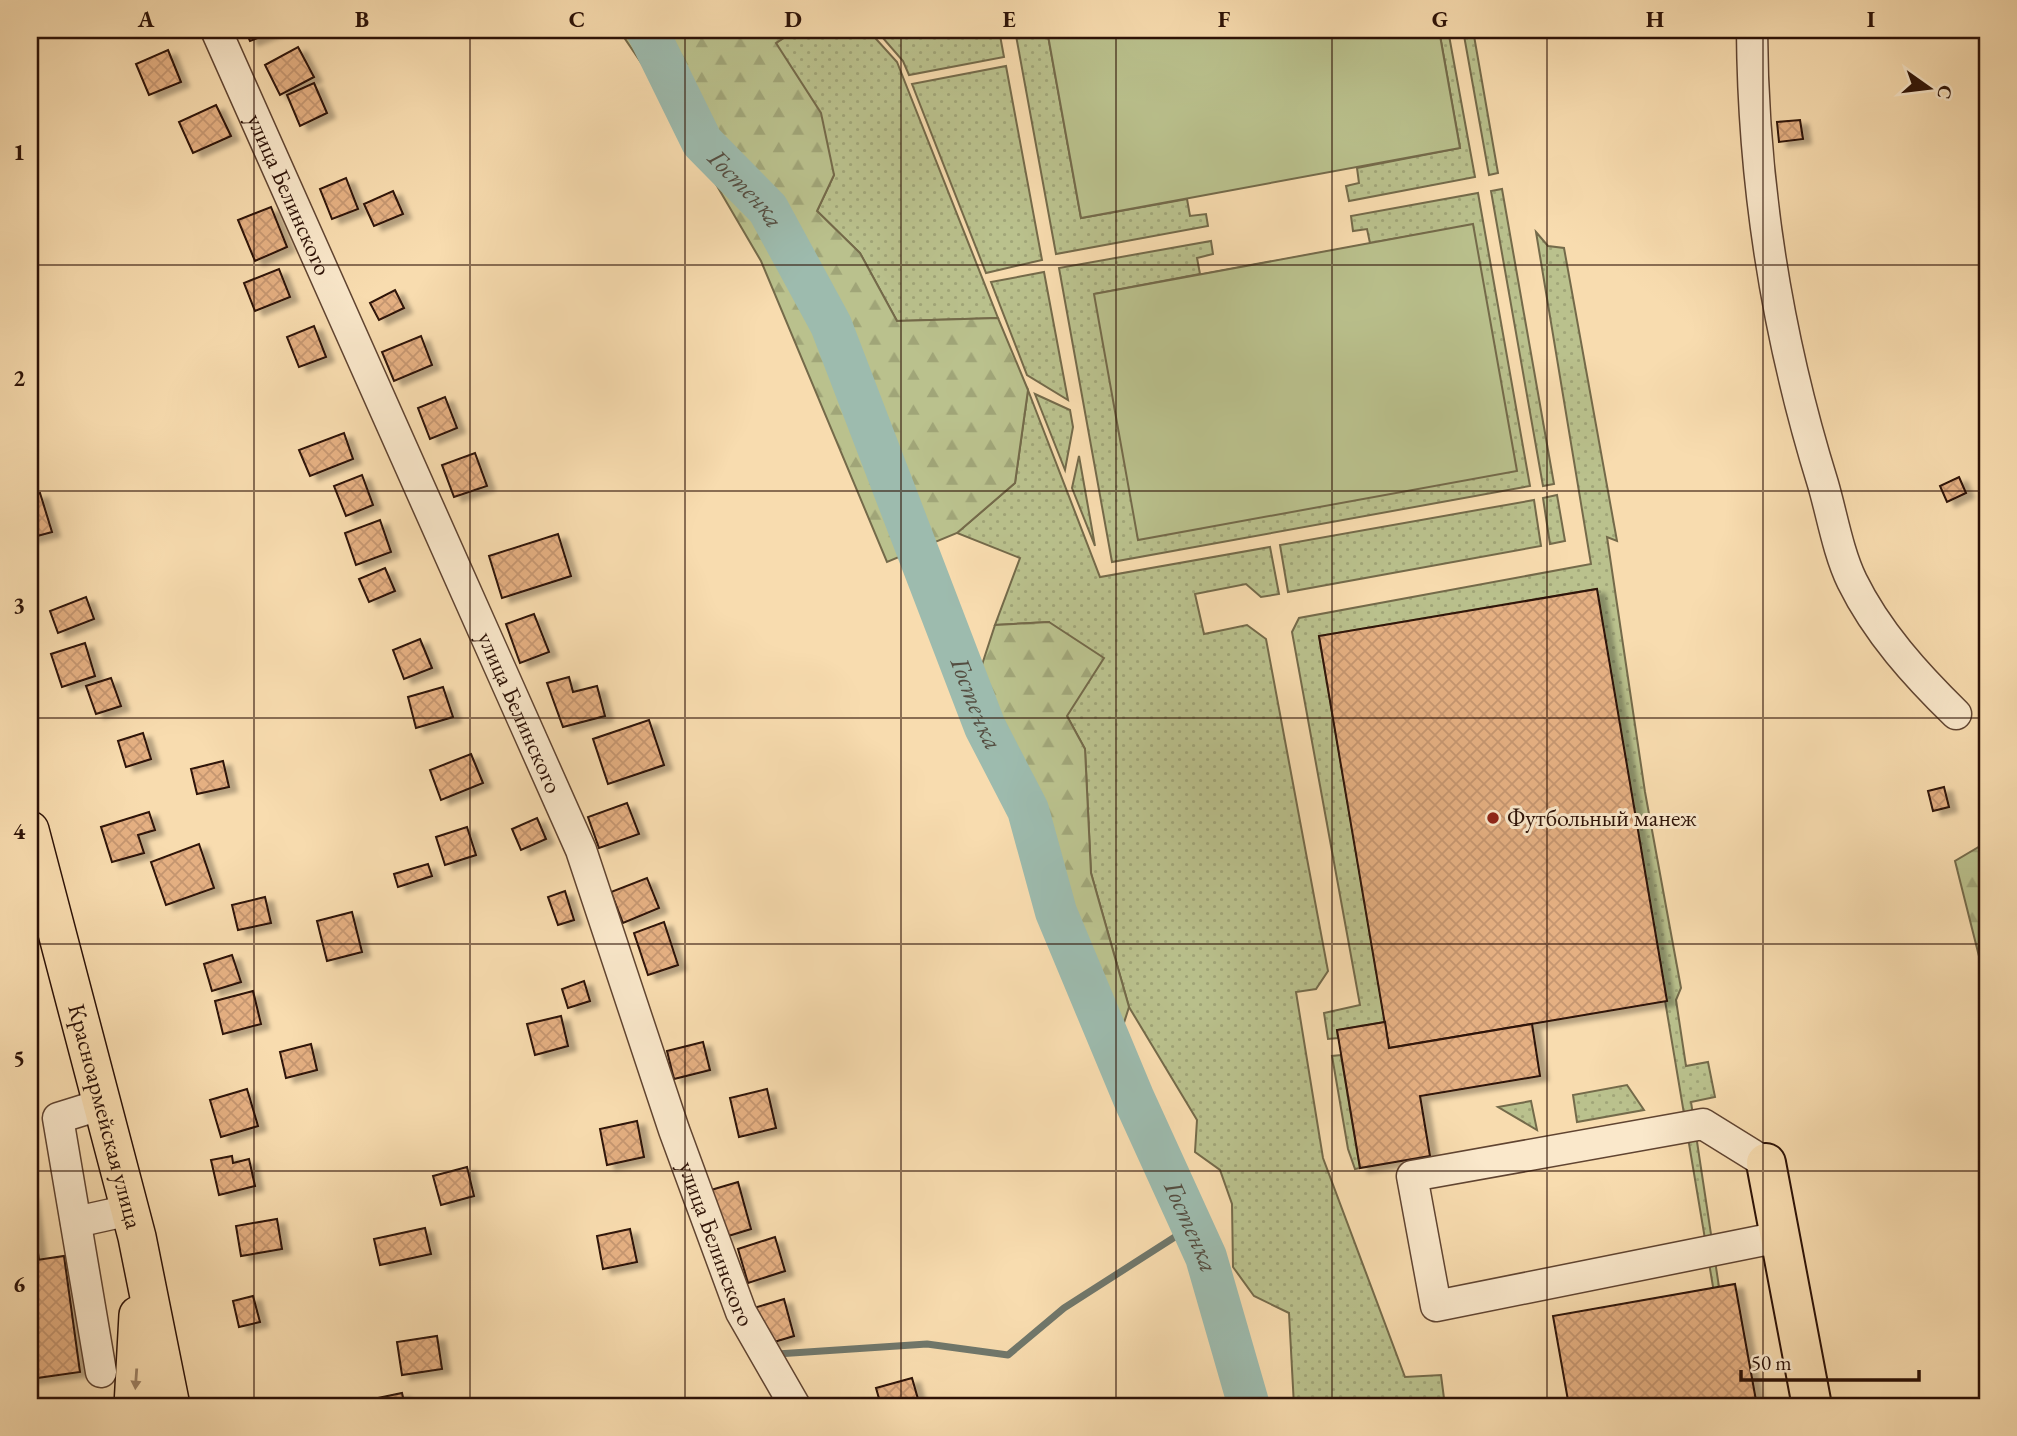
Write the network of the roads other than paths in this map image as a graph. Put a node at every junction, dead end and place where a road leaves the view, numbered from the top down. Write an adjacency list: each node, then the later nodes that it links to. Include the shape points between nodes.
1 (216, 30): 13 (street, улица Белинского, via 582,850 674,1130 741,1312)
2 (1752, 30): 3 (street, via 1753,117 1766,245 1804,424 1852,580 1909,667)
3 (1956, 714)
4 (30, 830): 5 (main road, Красноармейская улица)
5 (103, 1104): 7 (street, via 58,1118); 8 (main road, Красноармейская улица)
6 (1766, 1163): 9 (highway); 9 (street, via 1703,1124 1412,1176 1436,1306)
7 (76, 1222): 8 (street); 10 (street)
8 (134, 1224): 11 (main road, one-way to 11, via 138,1346); 12 (main road, Красноармейская улица)
9 (1780, 1237): 14 (highway)
10 (101, 1372)
11 (133, 1406)
12 (171, 1406)
13 (794, 1406)
14 (1812, 1406)

